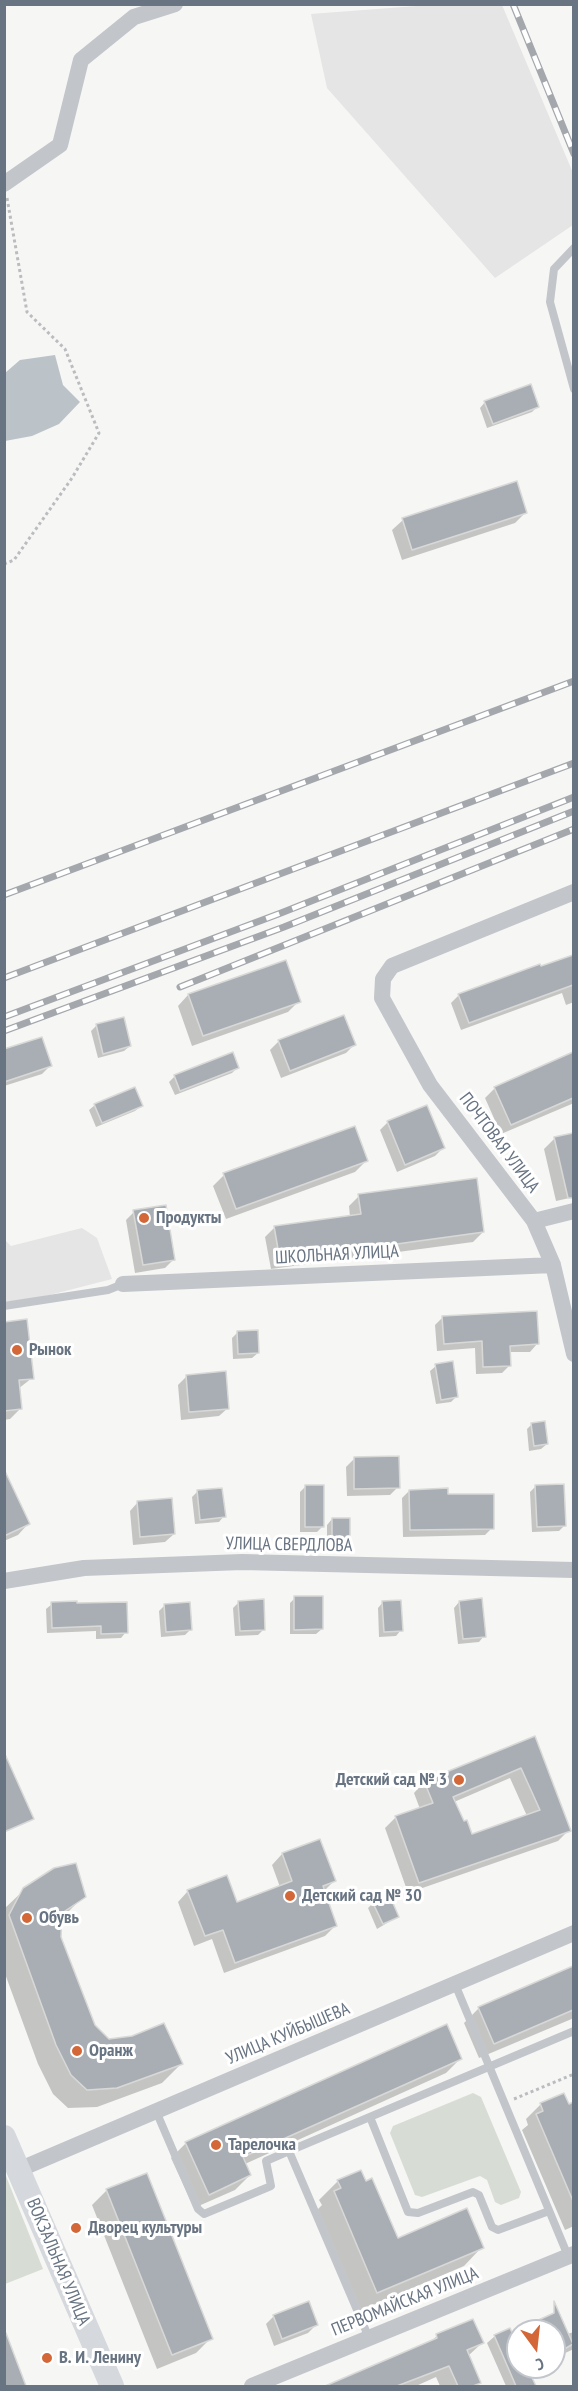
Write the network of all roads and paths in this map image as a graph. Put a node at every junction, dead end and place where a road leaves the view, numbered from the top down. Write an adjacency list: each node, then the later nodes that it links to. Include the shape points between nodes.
1 (175, 4): 2 (street, via 134,17 81,60 60,145)
2 (5, 184): 5 (path, via 27,312 65,349 99,433 14,560)
3 (573, 248): 4 (lane, via 554,269 550,302)
4 (573, 389)
5 (4, 564)
6 (573, 892): 8 (street, ПОЧТОВАЯ УЛИЦА, via 392,966 383,979 382,998 430,1085)
7 (573, 1211): 8 (street)
8 (534, 1221): 9 (street, ПОЧТОВАЯ УЛИЦА)
9 (553, 1265): 10 (street, ШКОЛЬНАЯ УЛИЦА); 12 (street, ПОЧТОВАЯ УЛИЦА)
10 (123, 1284): 11 (lane, via 108,1290)
11 (4, 1306)
12 (573, 1354)
13 (573, 1570): 14 (street, УЛИЦА СВЕРДЛОВА, via 243,1562 84,1568)
14 (4, 1581)
15 (573, 1933): 16 (street, УЛИЦА КУЙБЫШЕВА)
16 (455, 1984): 18 (lane); 21 (street, УЛИЦА КУЙБЫШЕВА)
17 (572, 2035): 18 (lane)
18 (490, 2066): 20 (lane); 22 (lane)
19 (573, 2074): 20 (path)
20 (505, 2103): 26 (lane)
21 (156, 2111): 24 (lane, via 198,2209 204,2214 271,2186 266,2162); 25 (street, УЛИЦА КУЙБЫШЕВА)
22 (370, 2117): 24 (lane); 26 (lane, via 408,2212 418,2213 473,2192 492,2227 498,2230)
23 (4, 2138): 25 (street, ВОКЗАЛЬНАЯ УЛИЦА)
24 (290, 2151): 28 (lane)
25 (18, 2170): 29 (street, ВОКЗАЛЬНАЯ УЛИЦА)
26 (549, 2211): 27 (lane)
27 (571, 2255): 28 (street, ПЕРВОМАЙСКАЯ УЛИЦА)
28 (369, 2338): 30 (street, ПЕРВОМАЙСКАЯ УЛИЦА)
29 (112, 2386)
30 (252, 2386)

